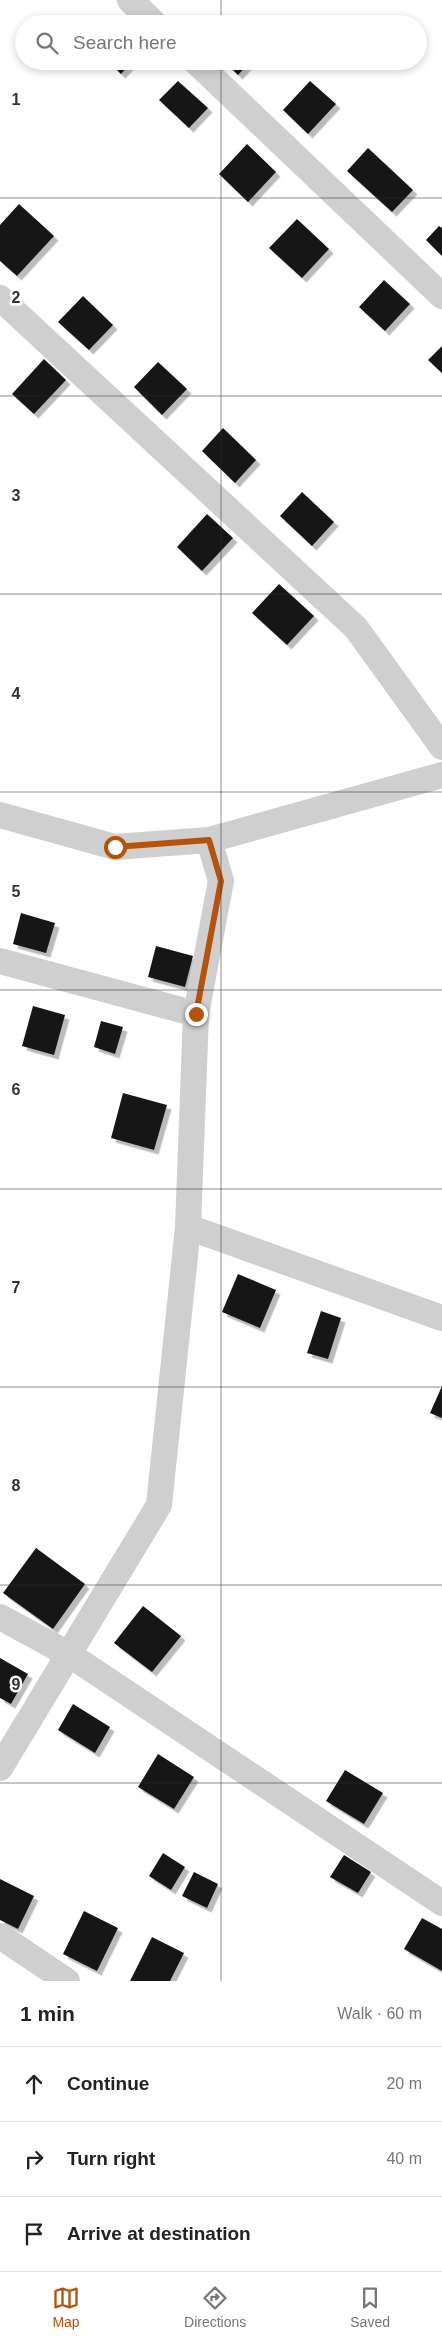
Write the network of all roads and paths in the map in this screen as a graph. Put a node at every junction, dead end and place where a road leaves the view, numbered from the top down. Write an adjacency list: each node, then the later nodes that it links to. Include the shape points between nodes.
1 (130, 0): 2 (street)
2 (146, 15)
3 (204, 70): 4 (street)
4 (442, 296)
5 (0, 298): 6 (street, via 356,628)
6 (442, 747)
7 (442, 774): 9 (street)
8 (0, 815): 9 (street, via 115,847)
9 (209, 840): 11 (street, via 221,881)
10 (0, 961): 11 (street)
11 (196, 1014): 12 (street)
12 (188, 1227): 13 (street); 15 (street, via 159,1505)
13 (442, 1318)
14 (0, 1617): 15 (street)
15 (70, 1656): 16 (street); 17 (street)
16 (0, 1768)
17 (442, 1903)
18 (0, 1936): 19 (street)
19 (67, 1981)

